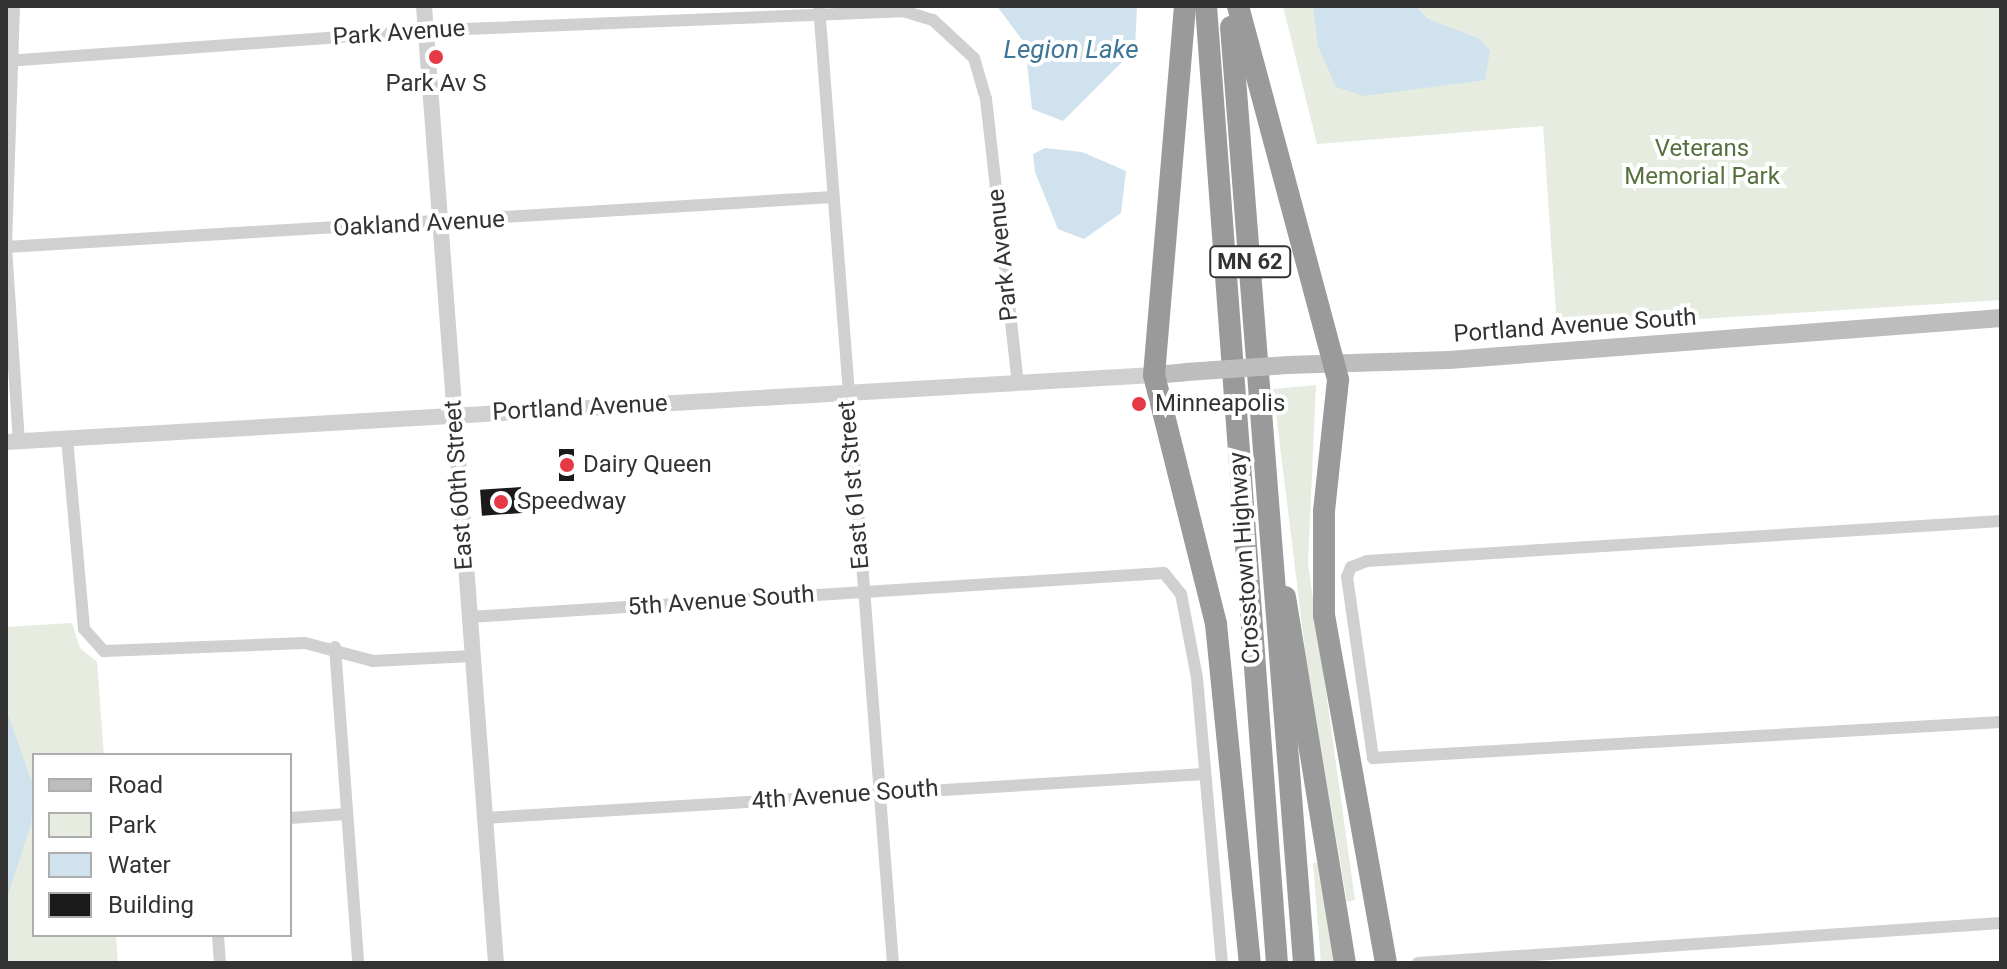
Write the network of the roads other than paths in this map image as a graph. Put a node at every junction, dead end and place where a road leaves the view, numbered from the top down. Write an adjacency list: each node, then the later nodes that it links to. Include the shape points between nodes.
1 (14, 6): 9 (street)
2 (424, 6): 8 (street, East 60th Street)
3 (1185, 6): 15 (highway)
4 (1206, 6): 42 (highway, Crosstown Highway / MN 62)
5 (1230, 6): 21 (highway, Crosstown Highway / MN 62)
6 (1238, 6): 14 (highway)
7 (819, 8): 8 (street, Park Avenue); 10 (street, East 61st Street); 16 (street, Park Avenue, via 918,15 955,37 974,58 986,99)
8 (426, 30): 9 (street, Park Avenue); 11 (street, East 60th Street)
9 (9, 61): 12 (street)
10 (832, 197): 11 (street, Oakland Avenue); 17 (street, East 61st Street)
11 (440, 223): 12 (street, Oakland Avenue); 18 (street, East 60th Street)
12 (6, 247): 20 (street)
13 (2001, 318): 14 (main road, Portland Avenue South, via 1449,360)
14 (1332, 360): 15 (main road, Portland Avenue South, bridge); 29 (highway, via 1338,380 1324,511 1324,615)
15 (1154, 375): 16 (street, Portland Avenue); 41 (highway, via 1216,624)
16 (1018, 384): 17 (street, Portland Avenue)
17 (846, 393): 18 (street, Portland Avenue); 23 (street, East 61st Street)
18 (454, 415): 19 (street, Portland Avenue); 24 (street, East 60th Street)
19 (67, 438): 20 (street, Portland Avenue); 25 (street, via 81,614 92,644 122,653 305,643)
20 (13, 442)
21 (1270, 518): 43 (highway, Crosstown Highway / MN 62); 44 (highway)
22 (2001, 521): 27 (street, via 1351,567 1350,617 1373,758)
23 (863, 592): 24 (street, 5th Avenue South); 28 (street, 5th Avenue South, via 1164,573 1181,594); 30 (street, East 61st Street)
24 (469, 617): 26 (street, East 60th Street)
25 (335, 647): 26 (street, via 373,661); 31 (street)
26 (472, 656): 33 (street, East 60th Street)
27 (2001, 722)
28 (1205, 774): 30 (street, 4th Avenue South); 40 (street)
29 (1351, 785): 45 (highway); 46 (highway)
30 (878, 793): 33 (street, 4th Avenue South); 39 (street, East 61st Street)
31 (346, 814): 32 (street); 37 (street)
32 (292, 818)
33 (485, 818): 38 (street, East 60th Street)
34 (2001, 923): 47 (street)
35 (218, 937): 36 (street)
36 (220, 963)
37 (358, 963)
38 (496, 963)
39 (893, 963)
40 (1222, 963)
41 (1250, 963)
42 (1277, 963)
43 (1304, 963)
44 (1345, 963)
45 (1371, 963)
46 (1386, 963)
47 (1418, 963)

